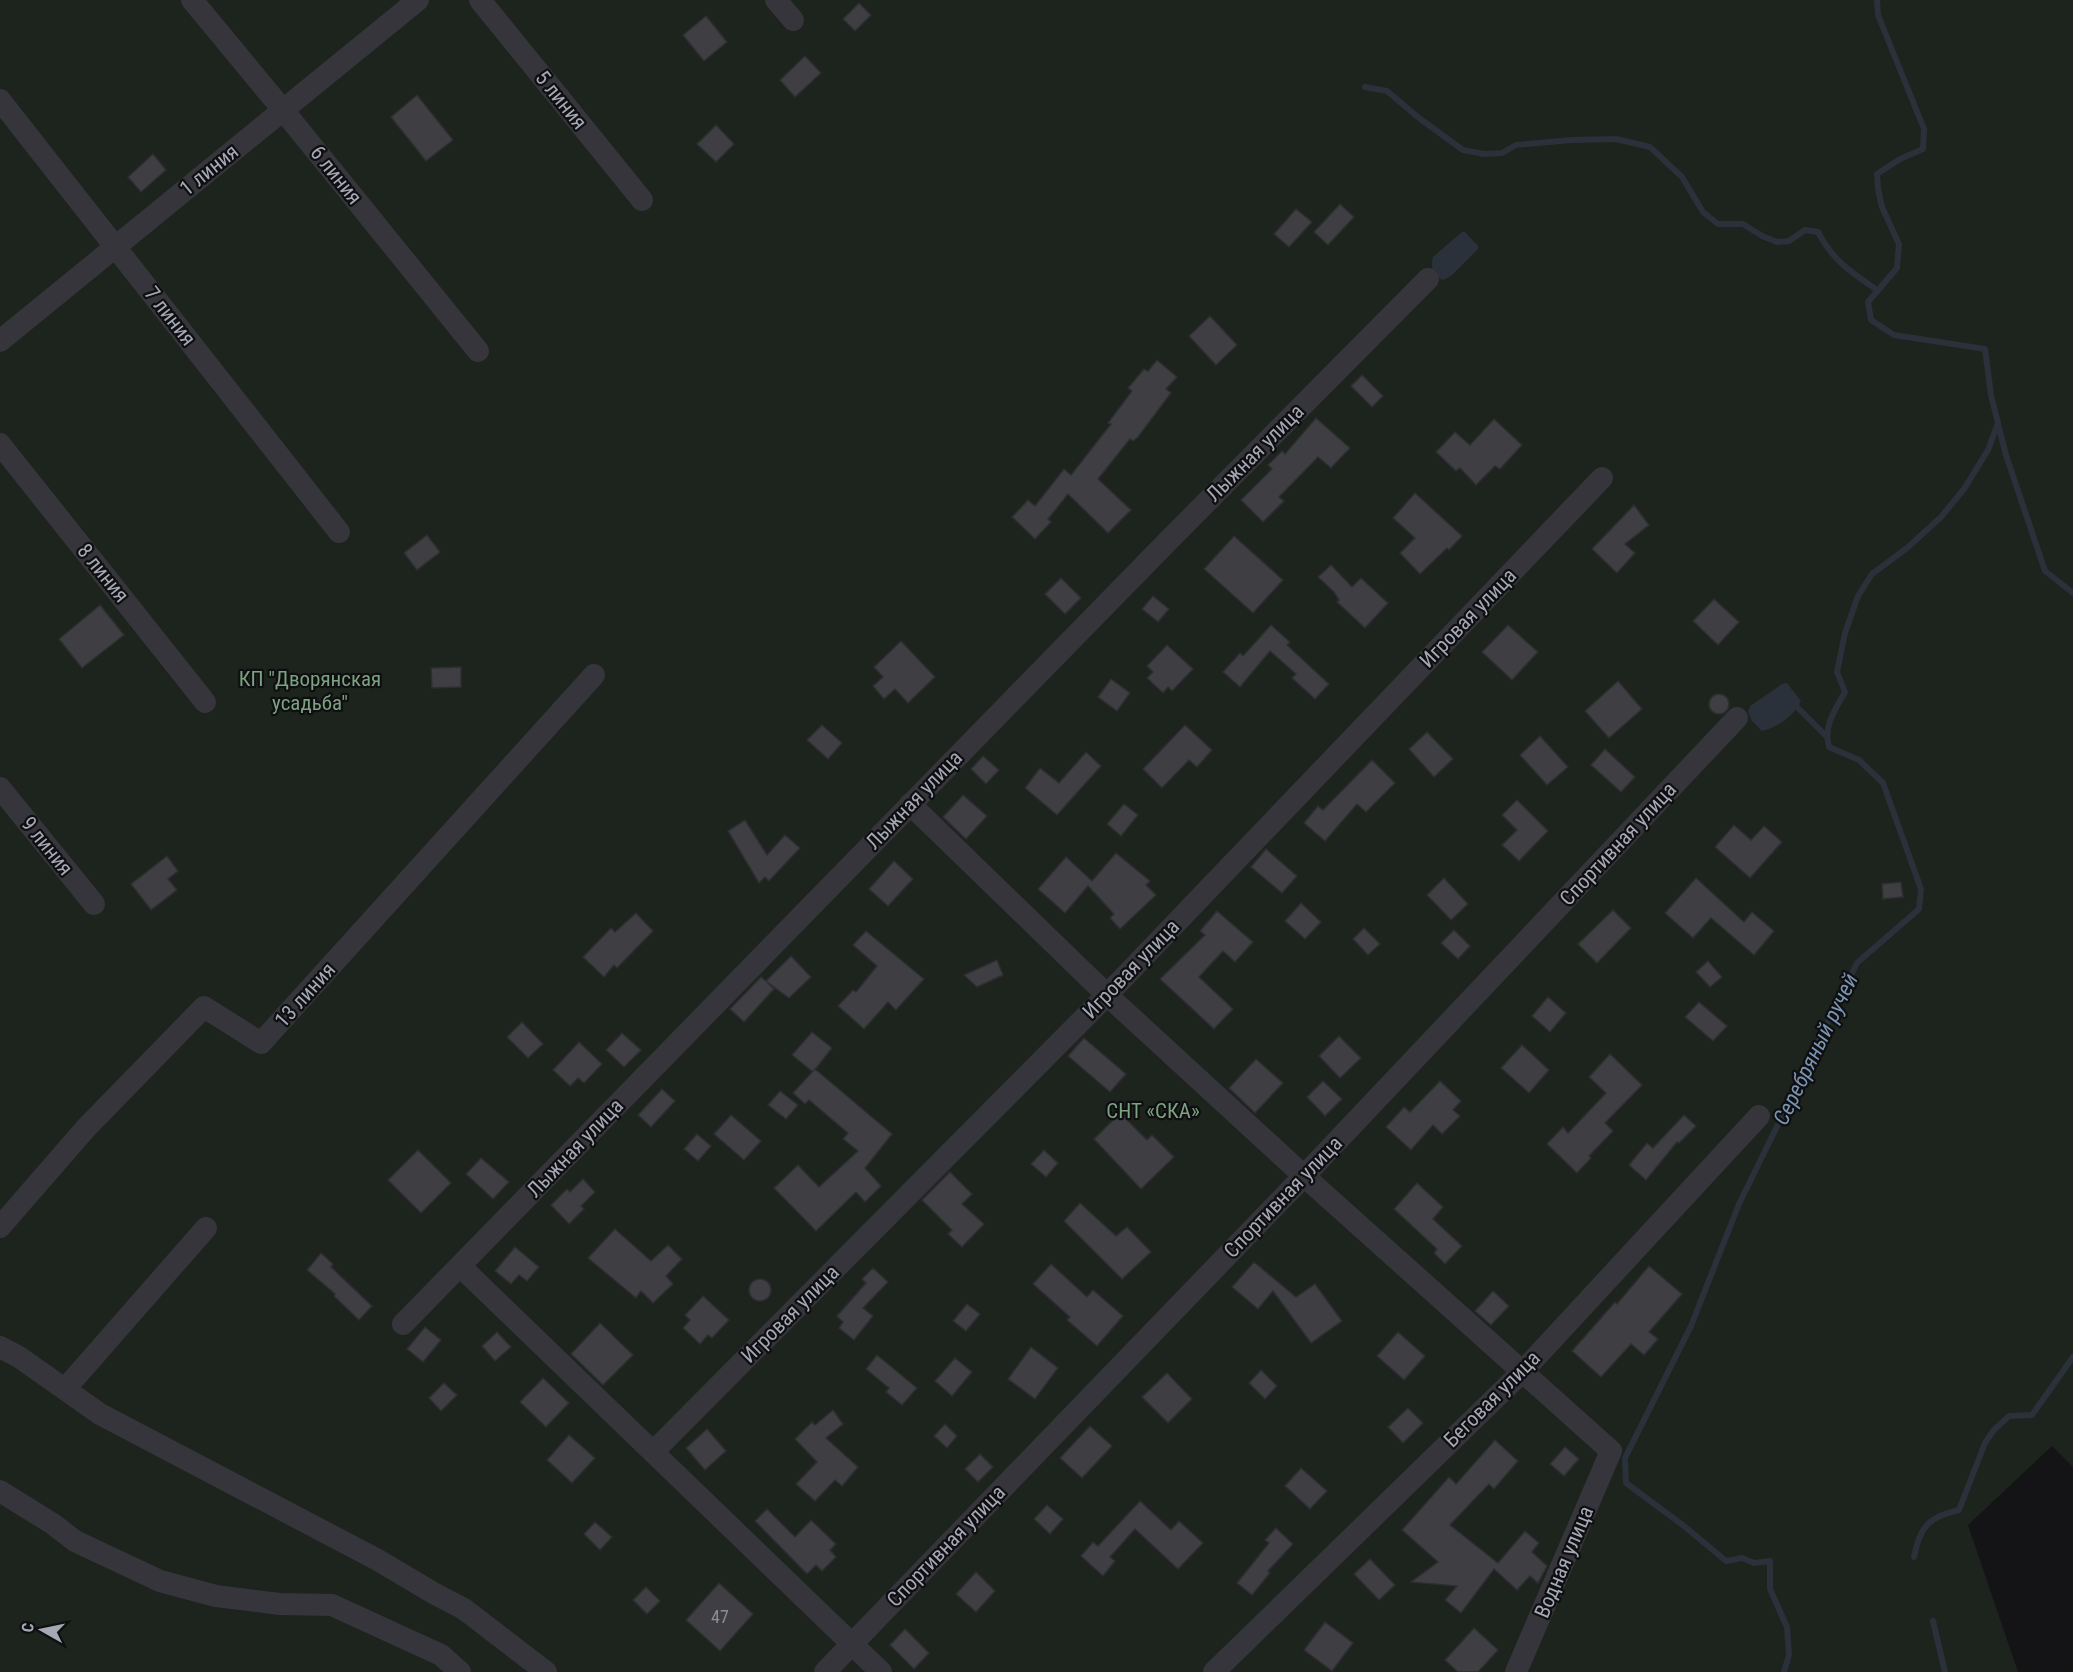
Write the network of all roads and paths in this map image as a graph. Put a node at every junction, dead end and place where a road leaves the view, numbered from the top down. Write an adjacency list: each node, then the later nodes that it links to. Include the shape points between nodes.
1 (192, 0): 7 (street, 6 линия)
2 (418, 0): 7 (street, 1 линия)
3 (480, 0): 8 (street, 5 линия)
4 (776, 0): 5 (street)
5 (794, 20)
6 (0, 100): 9 (street, 7 линия)
7 (283, 110): 9 (street, 1 линия); 12 (street, 6 линия)
8 (642, 200)
9 (116, 246): 11 (street, 1 линия); 15 (street, 7 линия)
10 (1428, 279): 20 (street, Лыжная улица)
11 (0, 340)
12 (478, 351)
13 (0, 444): 17 (street, 8 линия)
14 (1602, 478): 22 (street, Игровая улица)
15 (339, 532)
16 (594, 675): 25 (street, 13 линия, via 261,1043 204,1007 86,1128)
17 (205, 702)
18 (1737, 718): 24 (street, Спортивная улица)
19 (0, 788): 21 (street, 9 линия)
20 (910, 804): 22 (street); 27 (street, Лыжная улица)
21 (94, 904)
22 (1107, 995): 24 (street); 32 (street, Игровая улица)
23 (1759, 1116): 30 (street, Беговая улица)
24 (1304, 1176): 30 (street); 34 (street, Спортивная улица)
25 (0, 1227)
26 (206, 1228): 31 (street)
27 (460, 1266): 28 (street, Лыжная улица); 32 (street)
28 (403, 1324)
29 (0, 1347): 31 (street)
30 (1522, 1372): 39 (street, Беговая улица); 40 (street, Водная улица, via 1611,1451)
31 (65, 1389): 36 (street, via 100,1414 464,1608)
32 (653, 1452): 34 (street)
33 (0, 1491): 35 (street, via 75,1541 160,1581 216,1596 280,1604 332,1605 441,1655)
34 (851, 1645): 37 (street, Спортивная улица); 38 (street)
35 (460, 1672)
36 (546, 1672)
37 (825, 1672)
38 (881, 1672)
39 (1214, 1672)
40 (1516, 1672)

